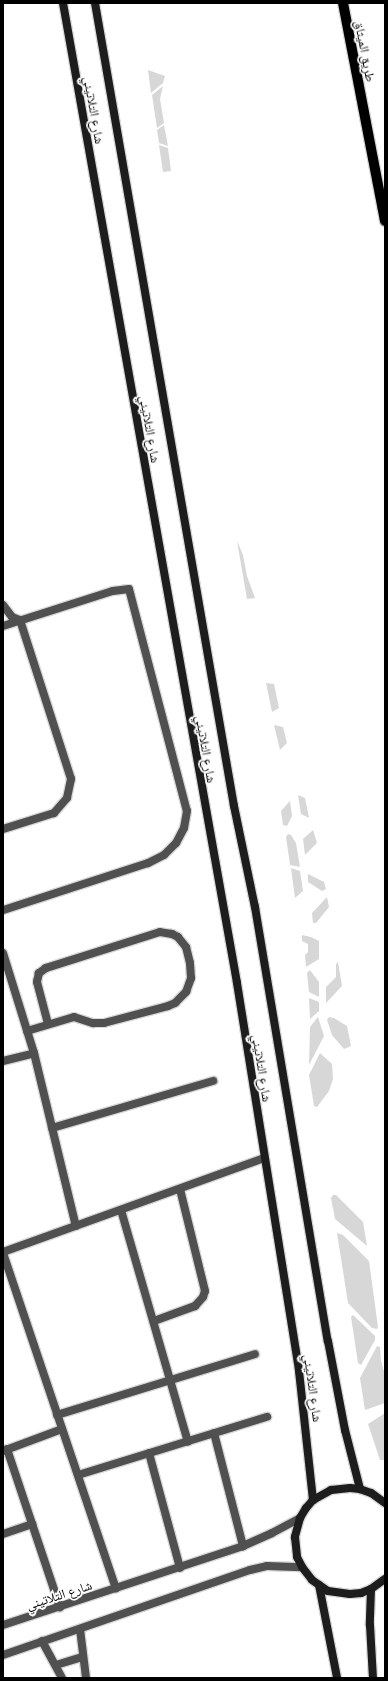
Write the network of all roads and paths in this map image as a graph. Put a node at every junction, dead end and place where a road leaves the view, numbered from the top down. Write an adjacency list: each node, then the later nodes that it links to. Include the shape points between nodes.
1 (63, 3): 17 (main road, شارع التلاتيني, via 235,975)
2 (95, 3): 33 (main road, شارع التلاتيني, via 234,806 255,907 328,1341 345,1430)
3 (343, 3): 4 (main road, طريق الميثاق)
4 (385, 221)
5 (3, 605): 6 (street, via 12,617)
6 (20, 620): 7 (street); 8 (street, via 71,779 67,798 54,813); 9 (street, via 113,591 129,589 187,811 184,828 176,843 164,855 148,863)
7 (3, 626)
8 (3, 829)
9 (3, 910)
10 (3, 953): 12 (street)
11 (48, 1024): 11 (street, via 74,1017 93,1023 104,1023 175,1003 186,992 192,978 186,947 172,934 160,932 46,968 40,973 37,982); 12 (street)
12 (27, 1031): 13 (street)
13 (34, 1053): 14 (street); 16 (street)
14 (3, 1061)
15 (213, 1081): 16 (street)
16 (52, 1128): 20 (street)
17 (264, 1158): 18 (street); 34 (main road, شارع التلاتيني, via 299,1371)
18 (180, 1189): 19 (street); 22 (street, via 205,1292 200,1303 195,1306)
19 (122, 1210): 20 (street); 22 (street)
20 (76, 1226): 21 (street)
21 (3, 1253): 25 (street)
22 (154, 1321): 24 (street)
23 (255, 1354): 24 (street)
24 (170, 1381): 25 (street); 29 (street)
25 (58, 1416): 27 (street)
26 (267, 1417): 28 (street)
27 (62, 1429): 30 (street); 32 (street)
28 (214, 1433): 29 (street); 39 (street)
29 (188, 1442): 31 (street)
30 (5, 1450): 37 (street)
31 (149, 1453): 32 (street); 41 (street)
32 (78, 1475): 44 (street)
33 (360, 1489): 34 (main road, via 331,1490); 35 (main road)
34 (313, 1500): 36 (main road)
35 (385, 1503)
36 (300, 1518): 39 (street, شارع التلاتيني); 40 (main road, via 295,1547)
37 (32, 1524): 38 (street); 46 (street)
38 (3, 1534)
39 (243, 1546): 41 (street, شارع التلاتيني)
40 (302, 1567): 43 (main road); 48 (street, via 267,1566 250,1570)
41 (180, 1568): 44 (street, شارع التلاتيني)
42 (385, 1580): 45 (main road)
43 (319, 1585): 45 (main road, via 328,1591 350,1594); 55 (main road)
44 (116, 1589): 46 (street, شارع التلاتيني)
45 (371, 1589): 56 (main road)
46 (60, 1607): 47 (street, شارع التلاتيني)
47 (3, 1625)
48 (80, 1629): 49 (street); 51 (street)
49 (42, 1642): 50 (street); 52 (street)
50 (3, 1655)
51 (82, 1657): 52 (street); 54 (street)
52 (56, 1665): 53 (street)
53 (62, 1678)
54 (86, 1678)
55 (337, 1678)
56 (373, 1678)

